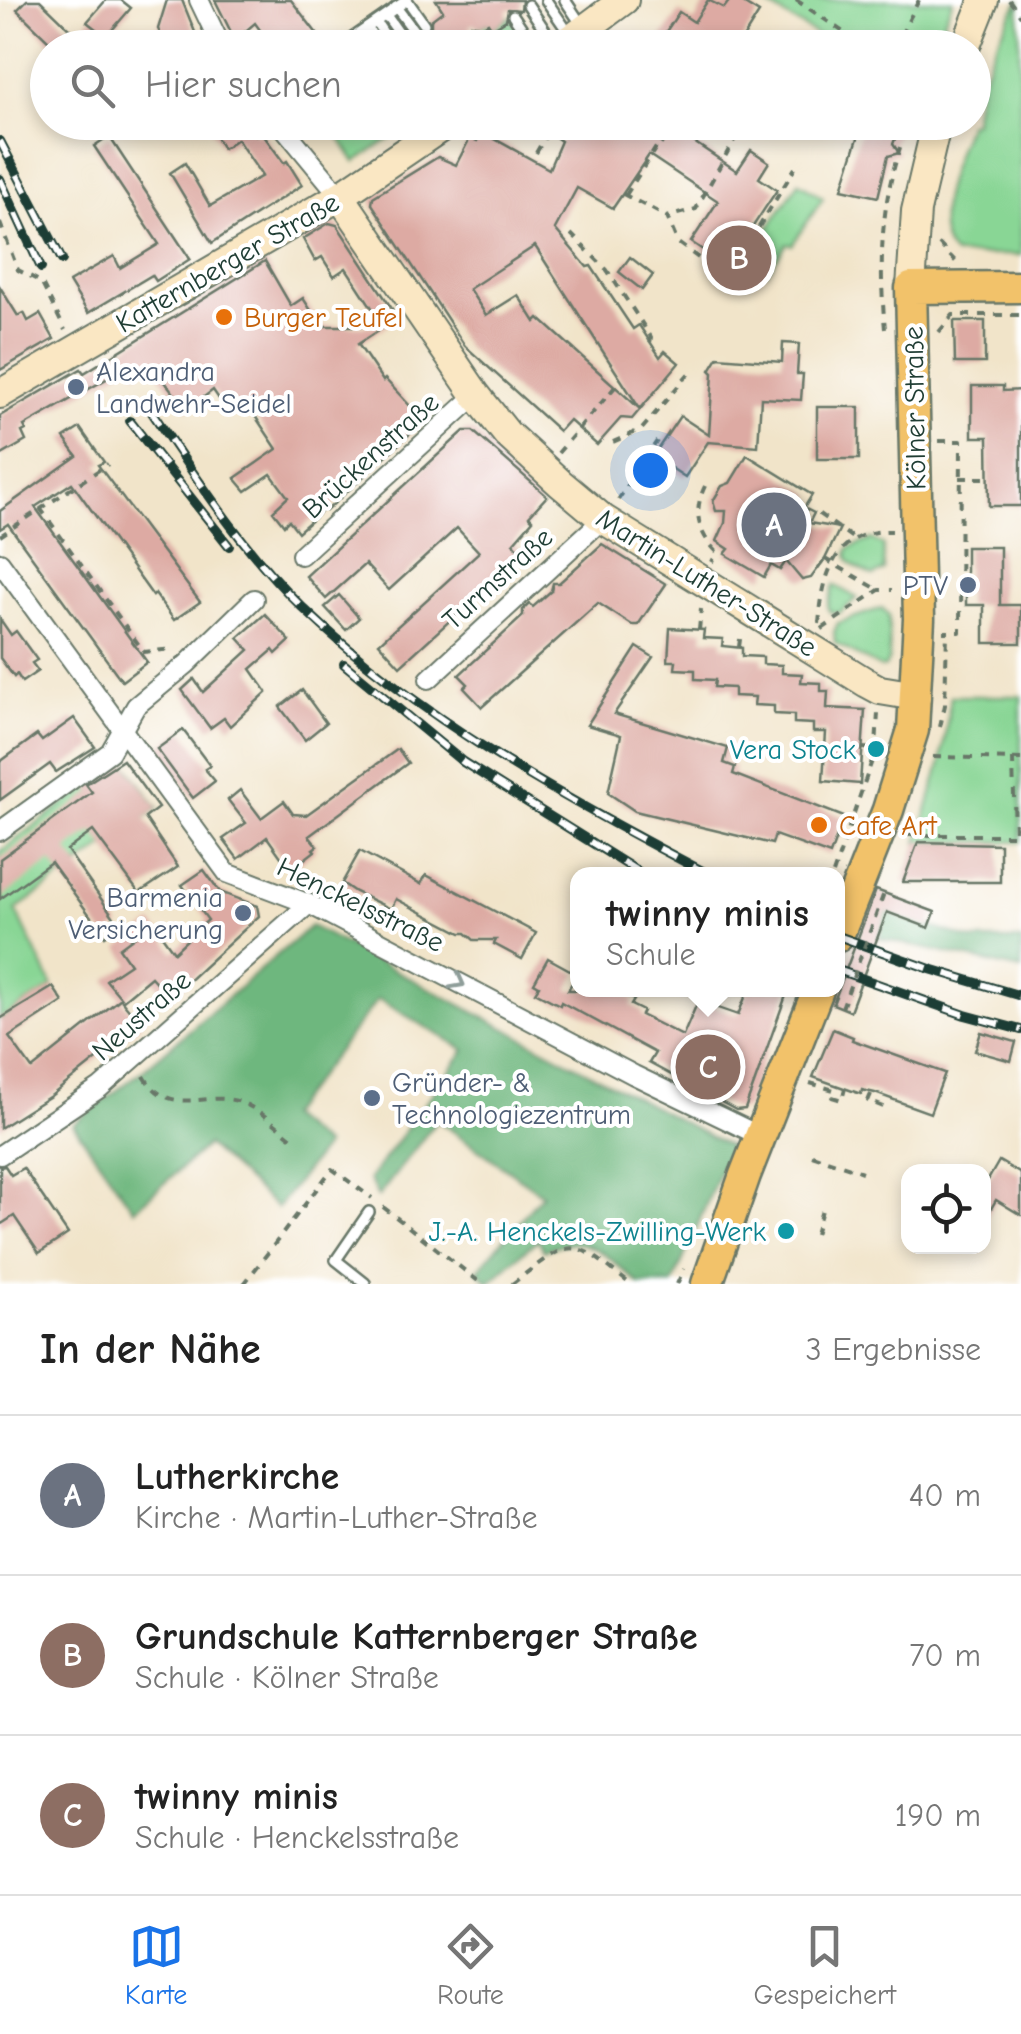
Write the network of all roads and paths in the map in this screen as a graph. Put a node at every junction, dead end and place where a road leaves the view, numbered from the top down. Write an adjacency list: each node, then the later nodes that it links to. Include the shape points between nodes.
1 (199, 0): 17 (street)
2 (407, 0): 11 (lane); 15 (lane)
3 (546, 0): 24 (lane)
4 (565, 0): 25 (lane)
5 (624, 0): 26 (street)
6 (796, 0): 27 (path)
7 (919, 0): 28 (path)
8 (984, 0): 29 (street)
9 (1009, 0): 14 (path)
10 (528, 5): 23 (lane)
11 (396, 8): 12 (lane); 21 (lane)
12 (386, 15): 16 (lane); 20 (lane)
13 (514, 15): 22 (lane)
14 (1021, 16)
15 (424, 24)
16 (371, 25): 18 (lane); 19 (lane)
17 (213, 30)
18 (364, 30)
19 (375, 30)
20 (396, 30)
21 (412, 30)
22 (524, 30)
23 (557, 30)
24 (562, 30)
25 (567, 30)
26 (582, 30)
27 (840, 30)
28 (904, 30)
29 (972, 30)
30 (295, 140): 39 (street)
31 (419, 140): 39 (street, Katternberger Straße)
32 (543, 140): 37 (path)
33 (661, 140): 40 (path, via 624,194)
34 (735, 140): 40 (path, via 696,209)
35 (902, 140): 49 (path, via 883,207)
36 (933, 140): 45 (street, Kölner Straße, via 916,211)
37 (536, 152)
38 (796, 168): 40 (path, via 744,253 725,245 708,265 678,243)
39 (340, 196): 54 (street, Katternberger Straße); 55 (street, Martin-Luther-Straße)
40 (667, 217)
41 (0, 223): 48 (path, via 18,270 41,282)
42 (571, 234): 51 (path, via 608,270 651,337)
43 (938, 238): 44 (path)
44 (959, 263)
45 (911, 288): 46 (main road); 82 (main road, Kölner Straße)
46 (1021, 288)
47 (1021, 315): 50 (path, via 954,315 939,330)
48 (68, 336)
49 (886, 338)
50 (939, 348)
51 (649, 349)
52 (689, 373): 58 (path, via 642,429)
53 (621, 380): 59 (path)
54 (0, 394)
55 (476, 395): 66 (street, Martin-Luther-Straße, via 507,434); 71 (street, Brückenstraße)
56 (658, 441): 66 (path)
57 (938, 441): 61 (path, via 960,441)
58 (614, 442)
59 (555, 456)
60 (108, 464): 64 (path)
61 (960, 478): 62 (path); 84 (path, via 960,632 947,632)
62 (988, 478)
63 (705, 486): 70 (path, via 696,505 707,542)
64 (40, 508): 68 (path); 79 (path, via 144,652)
65 (818, 514): 69 (path)
66 (603, 520): 78 (street, Martin-Luther-Straße); 80 (street, Turmstraße)
67 (892, 532): 69 (path)
68 (0, 536)
69 (854, 539): 74 (path)
70 (717, 552)
71 (301, 555)
72 (824, 559): 74 (path)
73 (0, 562): 83 (street, Henckelsstraße)
74 (831, 563): 75 (path); 78 (path)
75 (879, 590): 77 (path, via 892,590); 78 (path)
76 (254, 599): 83 (street, via 136,706)
77 (893, 604)
78 (813, 639): 81 (street, Martin-Luther-Straße)
79 (173, 650)
80 (429, 678)
81 (880, 690): 82 (street, Martin-Luther-Straße); 86 (path)
82 (916, 696): 92 (main road, Kölner Straße, via 888,810)
83 (122, 728): 90 (street, via 110,752); 93 (street, Henckelsstraße, via 227,874)
84 (938, 736)
85 (862, 748): 86 (path)
86 (876, 749): 92 (path)
87 (933, 758): 88 (path)
88 (1014, 758): 89 (path); 91 (path, via 1015,835)
89 (1021, 758)
90 (0, 831)
91 (908, 835)
92 (852, 881): 94 (main road, Kölner Straße); 95 (path, bridge)
93 (310, 904): 97 (street, Neustraße); 102 (street, Henckelsstraße, one-way to 102)
94 (845, 908)
95 (845, 911)
96 (825, 998): 102 (main road)
97 (130, 1062): 103 (path, via 158,1093 245,1104); 104 (street, Neustraße)
98 (803, 1080): 99 (path, via 834,1090 832,1097 842,1100)
99 (845, 1088)
100 (871, 1094): 101 (path, via 868,1101)
101 (884, 1106)
102 (760, 1136): 113 (main road)
103 (296, 1141)
104 (0, 1155)
105 (812, 1155): 106 (path)
106 (862, 1172)
107 (822, 1210): 109 (path)
108 (369, 1212): 110 (lane, via 336,1260)
109 (814, 1234)
110 (364, 1282)
111 (512, 1284): 112 (path, via 570,1246 590,1251)
112 (630, 1284)
113 (707, 1284)

